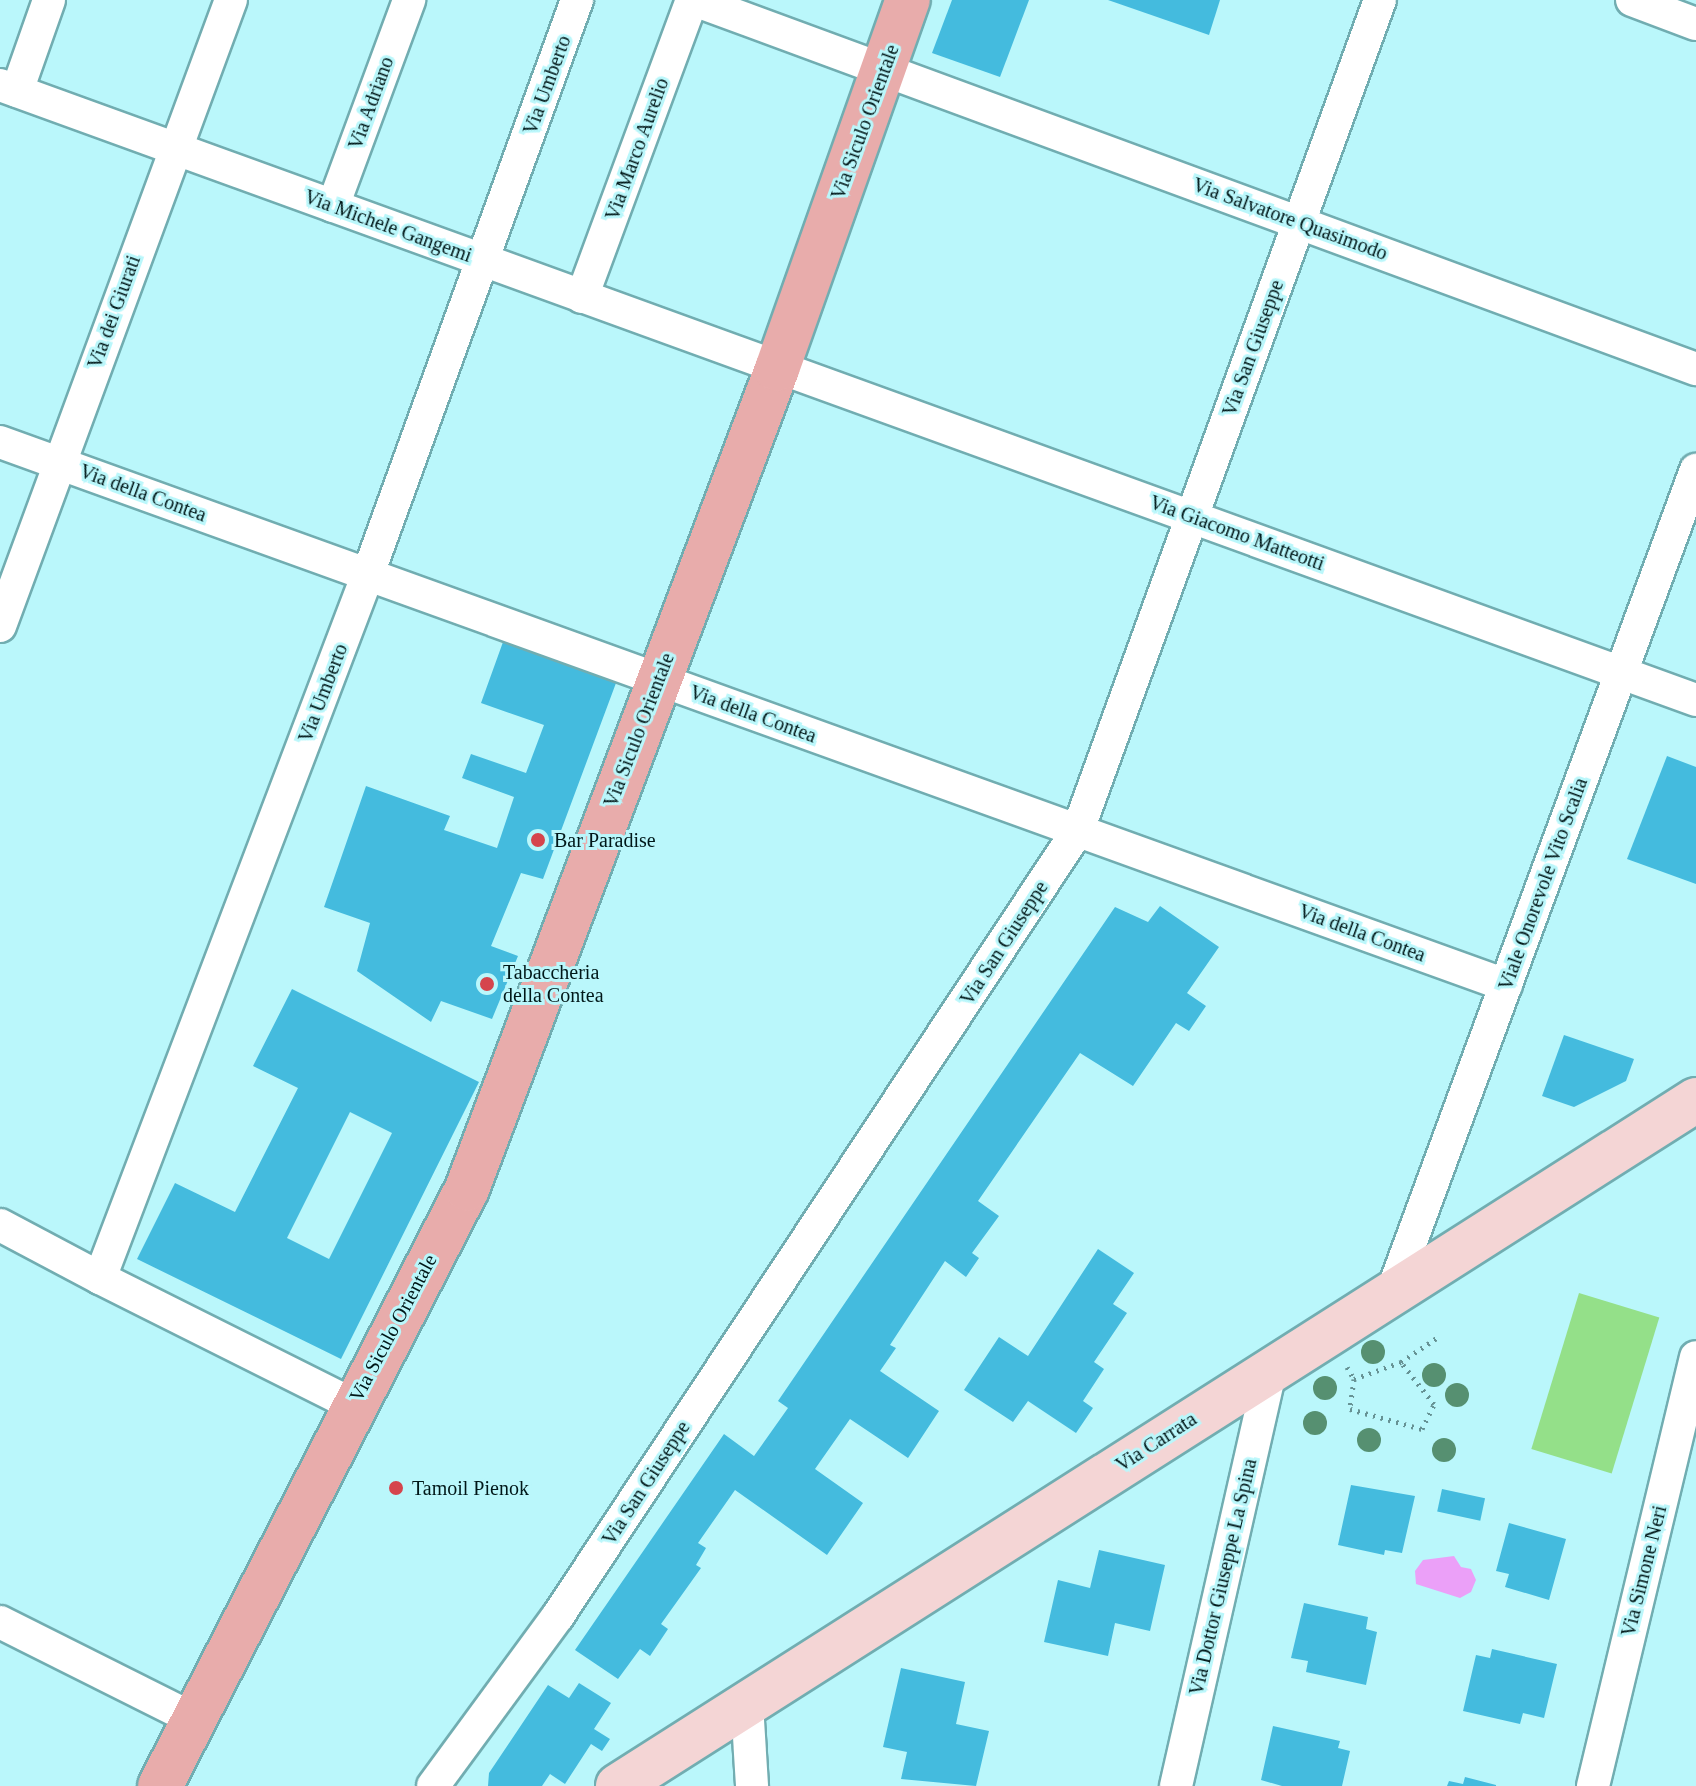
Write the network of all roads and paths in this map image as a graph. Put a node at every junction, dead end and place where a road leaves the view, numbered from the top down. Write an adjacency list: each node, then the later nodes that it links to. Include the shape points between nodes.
1 (49, 0): 11 (street)
2 (231, 0): 12 (street, Via dei Giurati)
3 (409, 0): 13 (street, Via Adriano)
4 (577, 0): 15 (street, Via Umberto)
5 (693, 0): 10 (street, Via Salvatore Quasimodo); 16 (street, Via Marco Aurelio)
6 (908, 0): 10 (main road, Via Siculo Orientale)
7 (1380, 0): 14 (street, Via San Giuseppe)
8 (1632, 0): 9 (street)
9 (1696, 24)
10 (883, 69): 14 (street, Via Salvatore Quasimodo); 17 (main road, Via Siculo Orientale)
11 (8, 88): 12 (street, Via Michele Gangemi)
12 (174, 151): 13 (street, Via Michele Gangemi); 20 (street, Via dei Giurati)
13 (333, 206): 15 (street, Via Michele Gangemi)
14 (1298, 222): 18 (street, Via Salvatore Quasimodo); 22 (street, Via San Giuseppe)
15 (484, 261): 16 (street, Via Michele Gangemi); 23 (street, Via Umberto)
16 (582, 297): 17 (street, Via Michele Gangemi)
17 (777, 369): 22 (street, Via Giacomo Matteotti); 26 (main road, Via Siculo Orientale)
18 (1696, 369)
19 (0, 442): 20 (street, Via della Contea)
20 (59, 463): 23 (street, Via della Contea); 24 (street, Via dei Giurati)
21 (1696, 470): 25 (street, Viale Onorevole Vito Scalia)
22 (1193, 517): 25 (street, Via Giacomo Matteotti); 28 (street, Via San Giuseppe)
23 (368, 574): 26 (street, Via della Contea); 32 (street, Via Umberto)
24 (0, 626)
25 (1621, 673): 27 (street, Via Giacomo Matteotti); 29 (street, Viale Onorevole Vito Scalia)
26 (657, 680): 28 (street, Via della Contea); 40 (main road, Via Siculo Orientale, via 467,1189)
27 (1696, 700)
28 (1078, 830): 29 (street, Via della Contea); 45 (street, Via San Giuseppe, via 558,1616)
29 (1506, 985): 33 (street, Viale Onorevole Vito Scalia)
30 (1696, 1100): 33 (street, Via Carrata)
31 (0, 1225): 32 (street)
32 (100, 1278): 40 (street)
33 (1390, 1298): 34 (street, Via Carrata)
34 (1327, 1335): 38 (street, Via Carrata); 39 (path)
35 (1438, 1337): 37 (path)
36 (1696, 1357): 49 (street, Via Simone Neri)
37 (1401, 1362): 39 (path); 39 (path, via 1434,1404 1422,1429 1350,1409)
38 (1271, 1368): 42 (street, Via Carrata); 48 (street, Via Dottor Giuseppe La Spina)
39 (1354, 1379)
40 (352, 1404): 43 (main road, Via Siculo Orientale)
41 (0, 1622): 43 (street)
42 (747, 1704): 46 (street, Via Carrata); 47 (street)
43 (194, 1719): 44 (main road, Via Siculo Orientale)
44 (160, 1786)
45 (433, 1786)
46 (618, 1786)
47 (752, 1786)
48 (1176, 1786)
49 (1593, 1786)

